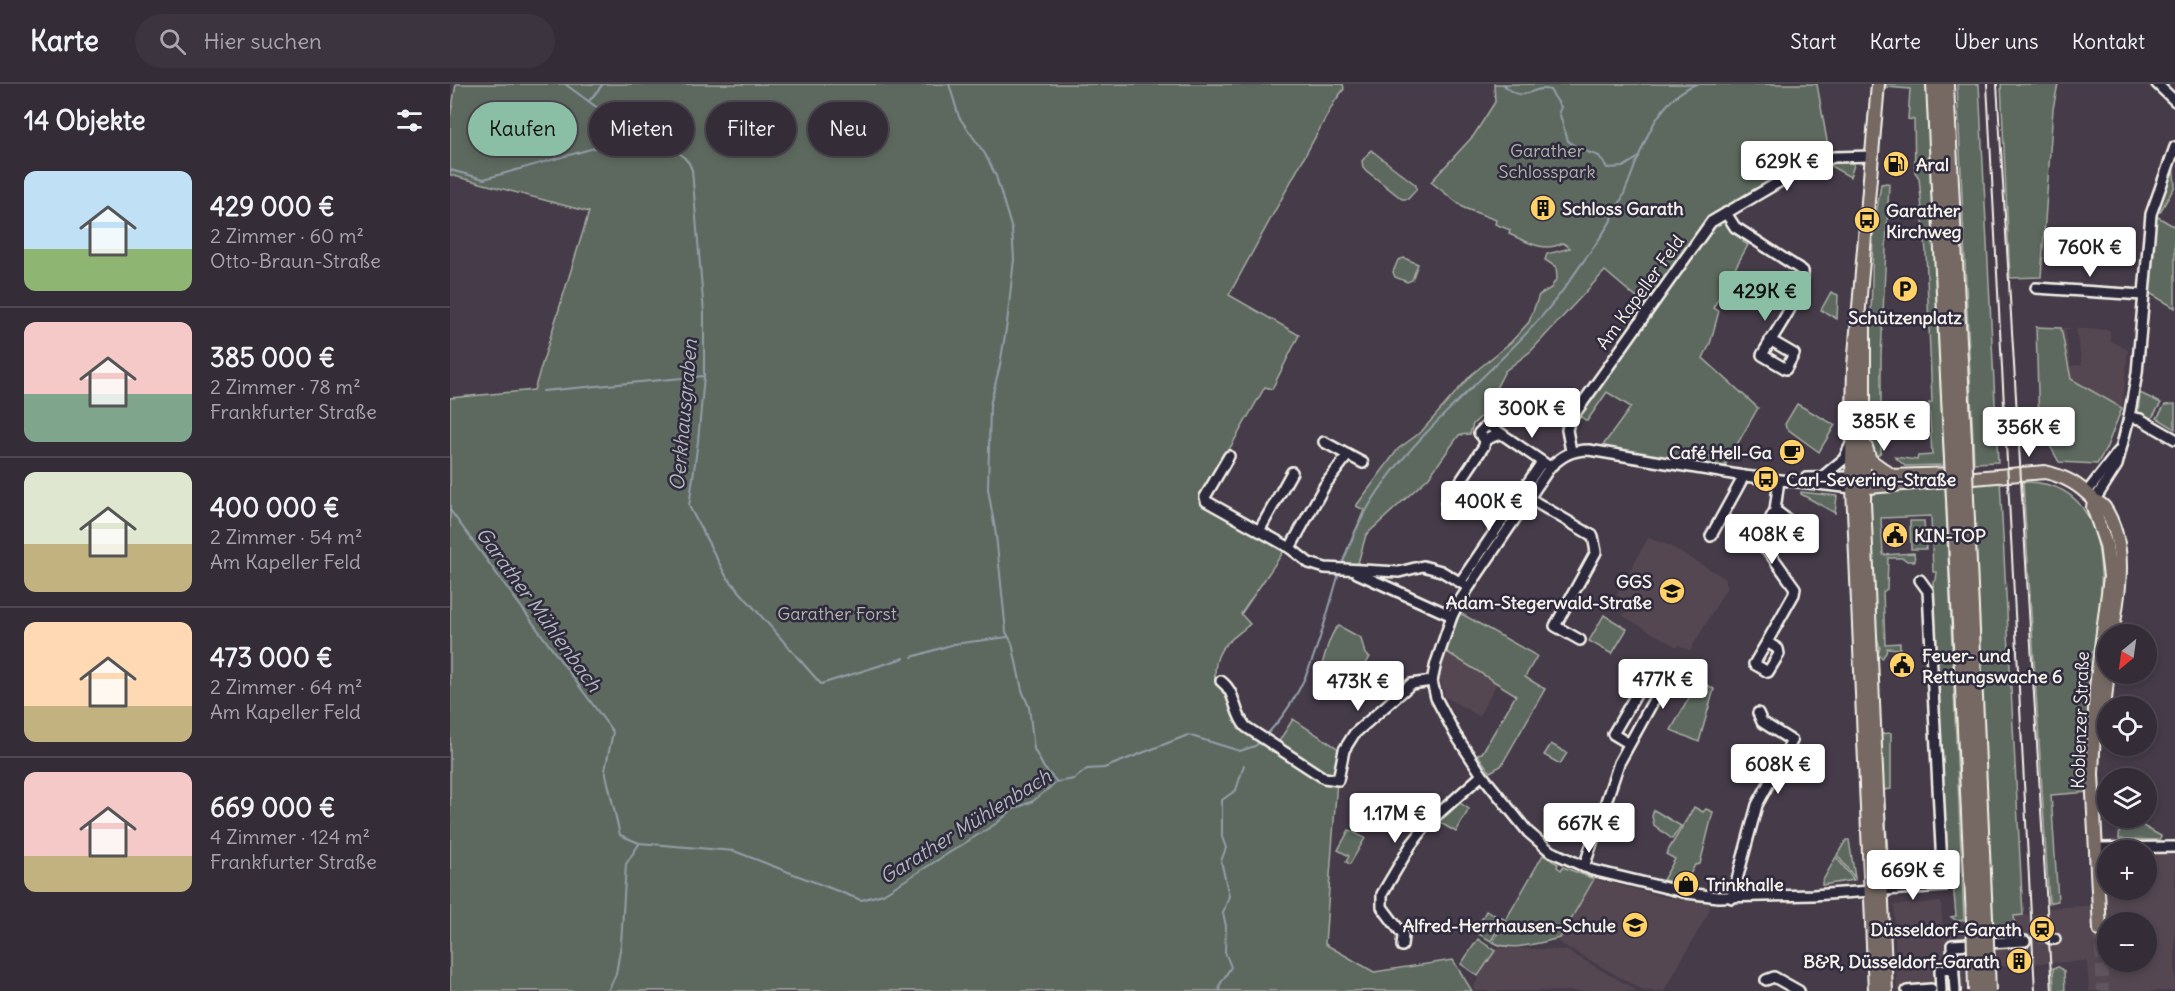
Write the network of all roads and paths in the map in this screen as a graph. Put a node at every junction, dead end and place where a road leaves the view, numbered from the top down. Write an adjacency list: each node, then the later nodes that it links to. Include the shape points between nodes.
1 (1878, 84): 7 (main road)
2 (1934, 84): 14 (highway)
3 (1946, 84): 14 (highway)
4 (2157, 84): 5 (street)
5 (2175, 101)
6 (2175, 147): 10 (street, via 2152,209)
7 (1873, 156): 8 (street, Am Kapeller Feld, via 1834,157 1801,168); 16 (main road, via 1866,232)
8 (1726, 213): 11 (street, via 1735,227 1803,271 1800,287); 17 (street, Am Kapeller Feld, via 1711,222 1569,422 1566,430)
9 (2036, 288): 10 (street)
10 (2143, 295): 12 (street)
11 (1770, 340)
12 (2129, 417): 13 (street); 30 (street, via 2118,452)
13 (2175, 439)
14 (1957, 440): 57 (highway, bridge)
15 (1324, 442): 18 (street)
16 (1858, 442): 24 (main road, via 1870,460); 26 (street); 28 (main road)
17 (1571, 451): 21 (street); 23 (street, via 1588,450)
18 (1348, 455): 20 (street); 35 (street, via 1325,485)
19 (1229, 456): 33 (street, via 1205,499)
20 (1362, 463)
21 (1546, 465): 29 (street); 31 (street, via 1487,425 1479,433 1485,440 1484,446)
22 (1292, 472): 33 (street)
23 (1744, 476): 27 (street); 34 (street)
24 (1893, 476): 25 (main road, Koblenzer Straße); 28 (main road, Koblenzer Straße)
25 (1983, 476): 28 (main road, Koblenzer Straße, via 1965,480); 30 (main road, Koblenzer Straße, via 2045,472 2068,479)
26 (1821, 478): 27 (street); 28 (street)
27 (1779, 480): 28 (street); 32 (street)
28 (1858, 482): 55 (main road)
29 (1524, 496): 39 (street); 42 (street, via 1590,532 1595,541 1596,552 1555,626)
30 (2090, 496): 41 (main road, Koblenzer Straße, via 2104,507 2120,556); 50 (main road, Koblenzer Straße, via 2106,545 2110,577 2096,687 2092,787)
31 (1446, 503)
32 (1775, 510): 36 (street, via 1787,519); 36 (street, via 1757,544)
33 (1259, 531): 35 (street)
34 (1711, 536)
35 (1290, 548): 37 (street, via 1310,562)
36 (1769, 552): 43 (street, via 1792,580 1795,591)
37 (1355, 572): 39 (street, via 1399,572 1423,567); 40 (street)
38 (1920, 580): 55 (street, via 1928,591 1943,886)
39 (1465, 584): 40 (street)
40 (1452, 616): 45 (street)
41 (2114, 624)
42 (1580, 640)
43 (1767, 642)
44 (1221, 681): 45 (street, via 1231,691 1241,721 1324,778 1338,780 1344,750 1354,734 1411,684)
45 (1432, 681): 49 (street, via 1443,713)
46 (2107, 684): 50 (main road, Koblenzer Straße)
47 (1758, 713): 56 (street, via 1762,722 1792,741 1757,805)
48 (1628, 743): 48 (street, via 1662,685 1647,676 1613,734); 54 (street)
49 (1482, 775): 54 (street, via 1528,832 1550,850); 59 (street, via 1410,844 1382,894 1382,908 1405,939)
50 (2095, 800): 53 (main road, Koblenzer Straße)
51 (2157, 846): 52 (street)
52 (2175, 846)
53 (2097, 848)
54 (1584, 867): 56 (street, via 1687,893)
55 (1875, 890): 56 (street); 64 (main road); 65 (main road)
56 (1732, 898)
57 (1979, 919): 68 (highway, bridge); 69 (highway, bridge)
58 (2025, 941): 60 (street, via 1952,945)
59 (1402, 946)
60 (1954, 969): 62 (street, via 1940,970); 67 (street)
61 (1766, 980): 63 (street, via 1774,977)
62 (1937, 989): 66 (street)
63 (1799, 991)
64 (1875, 991)
65 (1886, 991)
66 (1910, 991)
67 (1955, 991)
68 (1976, 991)
69 (1988, 991)

